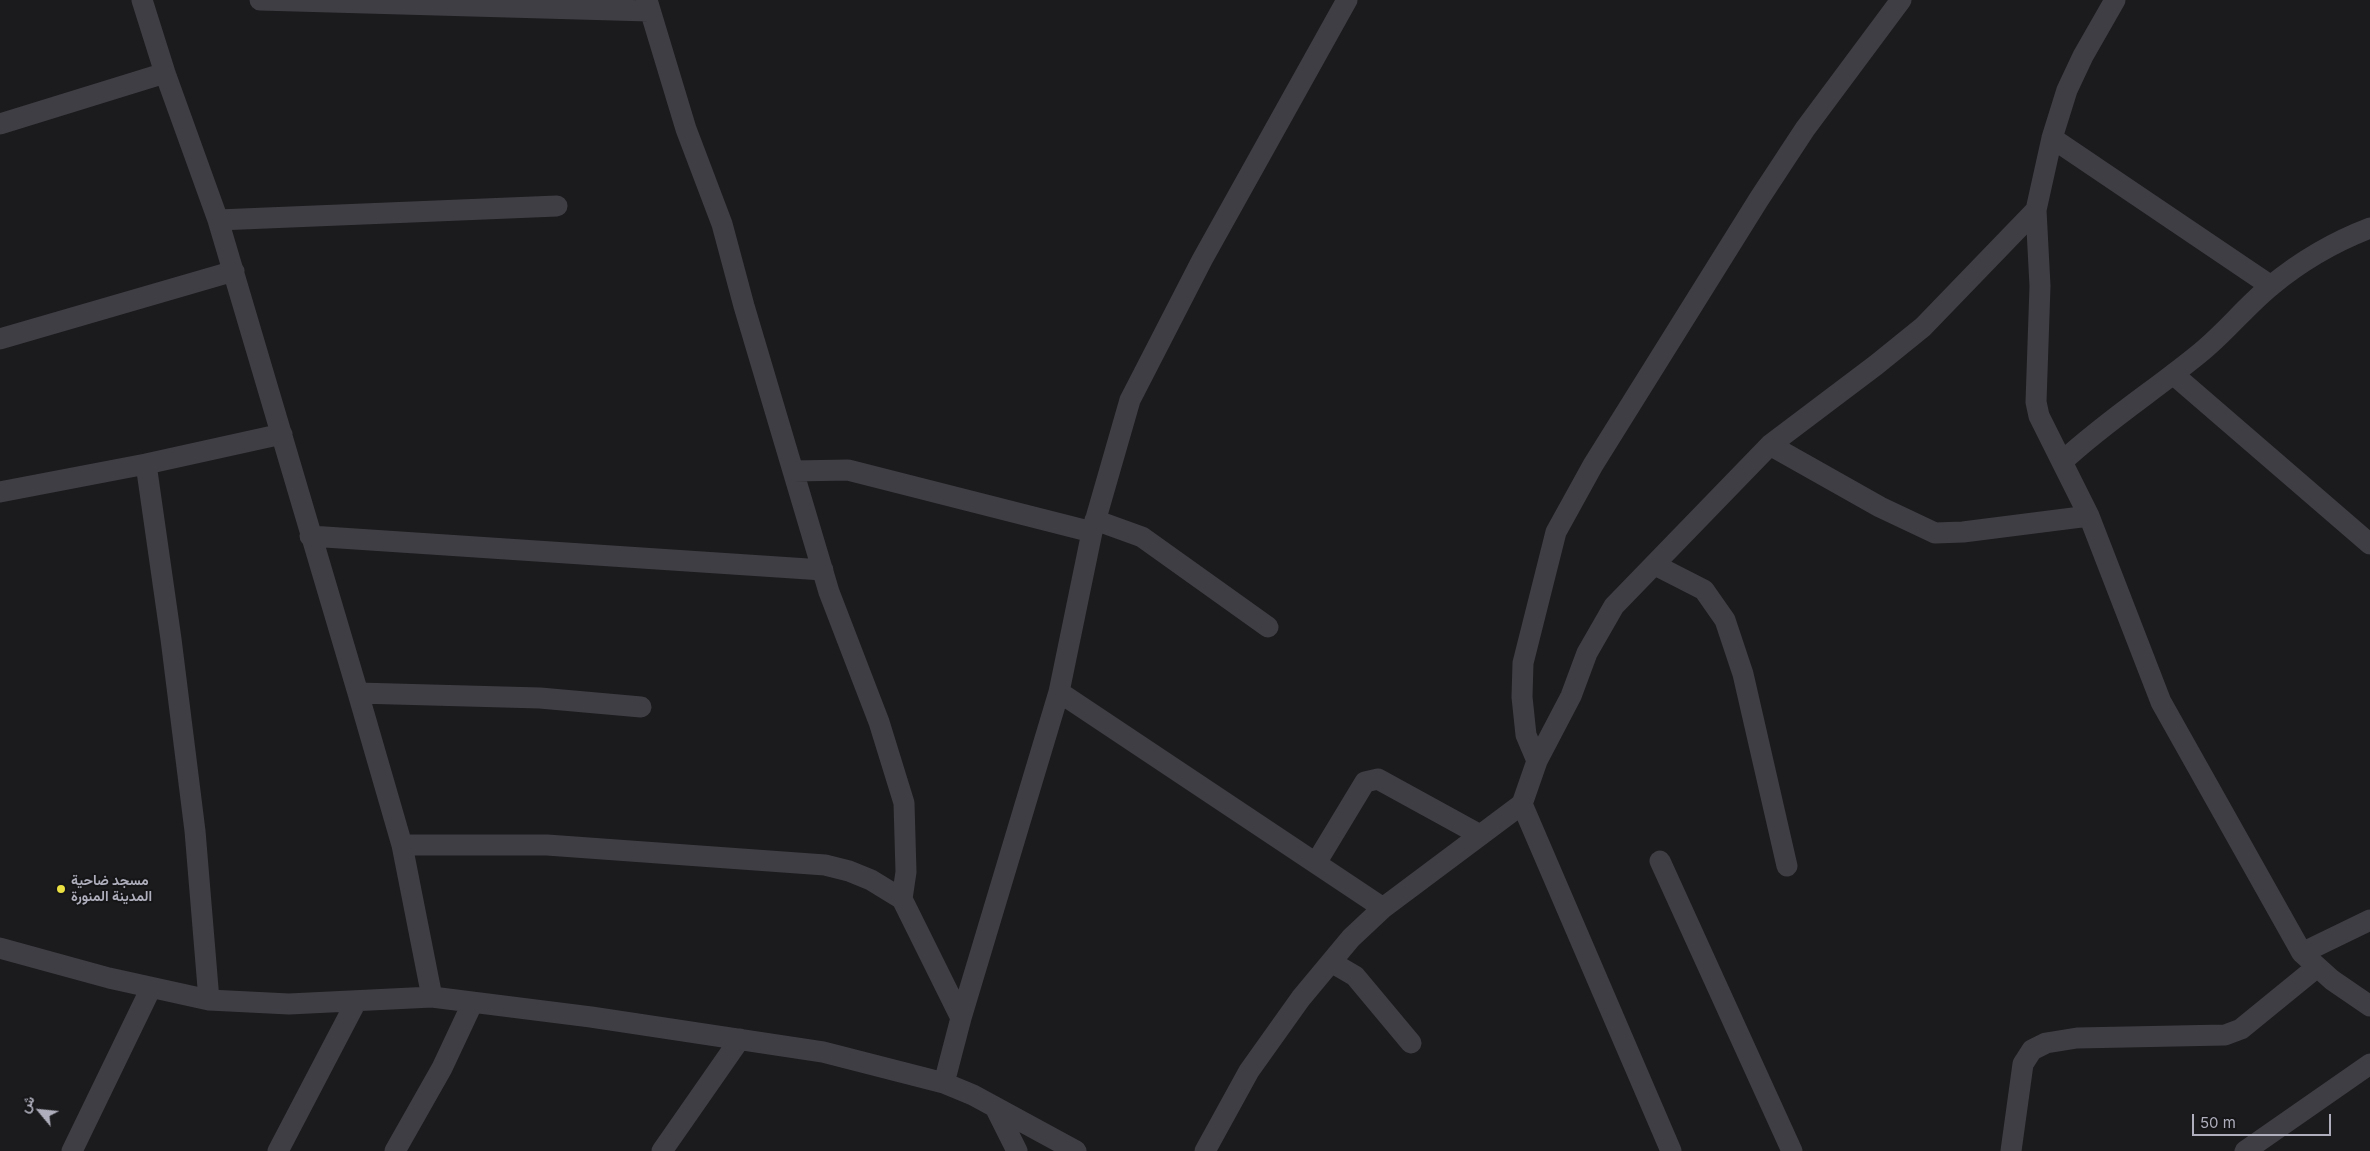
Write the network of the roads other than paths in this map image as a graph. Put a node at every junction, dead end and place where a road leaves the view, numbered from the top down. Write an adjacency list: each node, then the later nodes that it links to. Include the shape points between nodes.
1 (142, 0): 7 (street)
2 (260, 0): 6 (street)
3 (1347, 0): 25 (street, via 1202,260 1130,400)
4 (1901, 0): 34 (street, via 1805,129 1759,199 1593,465 1556,532 1523,662 1526,735)
5 (2115, 0): 9 (street, via 2071,82)
6 (648, 5): 22 (street, via 686,129 722,224)
7 (165, 73): 8 (street); 12 (street)
8 (0, 124)
9 (2052, 138): 11 (street); 15 (street)
10 (557, 206): 12 (street)
11 (2036, 210): 19 (street, via 1923,327); 20 (street, via 2040,286 2036,402 2043,427)
12 (218, 220): 14 (street)
13 (2370, 228): 15 (street, via 2294,268)
14 (234, 272): 16 (street); 18 (street)
15 (2271, 286): 17 (street, via 2212,343)
16 (0, 339)
17 (2173, 374): 20 (street, via 2086,439); 27 (street)
18 (282, 434): 21 (street); 26 (street)
19 (1770, 445): 24 (street, via 1880,507 1935,533); 28 (street)
20 (2063, 461): 24 (street)
21 (146, 464): 23 (street); 49 (street, via 195,831)
22 (794, 471): 25 (street, via 848,470); 29 (street)
23 (0, 492)
24 (2090, 516): 45 (street, via 2161,702)
25 (1094, 526): 30 (street, via 1142,537); 31 (street)
26 (310, 536): 29 (street); 32 (street)
27 (2370, 544)
28 (1655, 565): 34 (street, via 1614,606 1587,653 1571,696); 40 (street, via 1704,590 1725,620 1743,674)
29 (823, 570): 41 (street, via 879,722 904,804 906,872)
30 (1268, 627)
31 (1060, 692): 39 (street); 53 (street)
32 (358, 694): 33 (street, via 540,698); 37 (street)
33 (642, 708)
34 (1538, 761): 35 (street)
35 (1522, 804): 36 (street); 66 (street)
36 (1480, 835): 39 (street, via 1378,779 1365,782); 42 (street)
37 (402, 845): 41 (street, via 547,845 825,865 871,880); 48 (street)
38 (1660, 861): 67 (street)
39 (1316, 863): 42 (street)
40 (1788, 866)
41 (902, 899): 53 (street)
42 (1384, 908): 46 (street)
43 (2370, 920): 45 (street)
44 (0, 948): 47 (street)
45 (2309, 960): 52 (street); 68 (street, via 2241,1029 2225,1035 2077,1038 2046,1043 2032,1050 2023,1064)
46 (1332, 962): 55 (street, via 1355,976); 65 (street, via 1301,998 1249,1071)
47 (151, 988): 49 (street); 59 (street)
48 (432, 996): 50 (street); 51 (street)
49 (209, 1000): 50 (street, via 260,1004)
50 (356, 1002): 60 (street)
51 (473, 1002): 54 (street); 61 (street, via 442,1068)
52 (2370, 1006)
53 (961, 1018): 57 (street)
54 (740, 1040): 57 (street, via 823,1052); 62 (street)
55 (1411, 1043)
56 (2370, 1064): 69 (street)
57 (944, 1083): 58 (street)
58 (995, 1107): 63 (street); 64 (street)
59 (72, 1151)
60 (278, 1151)
61 (395, 1151)
62 (662, 1151)
63 (1017, 1151)
64 (1076, 1151)
65 (1205, 1151)
66 (1671, 1151)
67 (1792, 1151)
68 (2011, 1151)
69 (2245, 1151)

